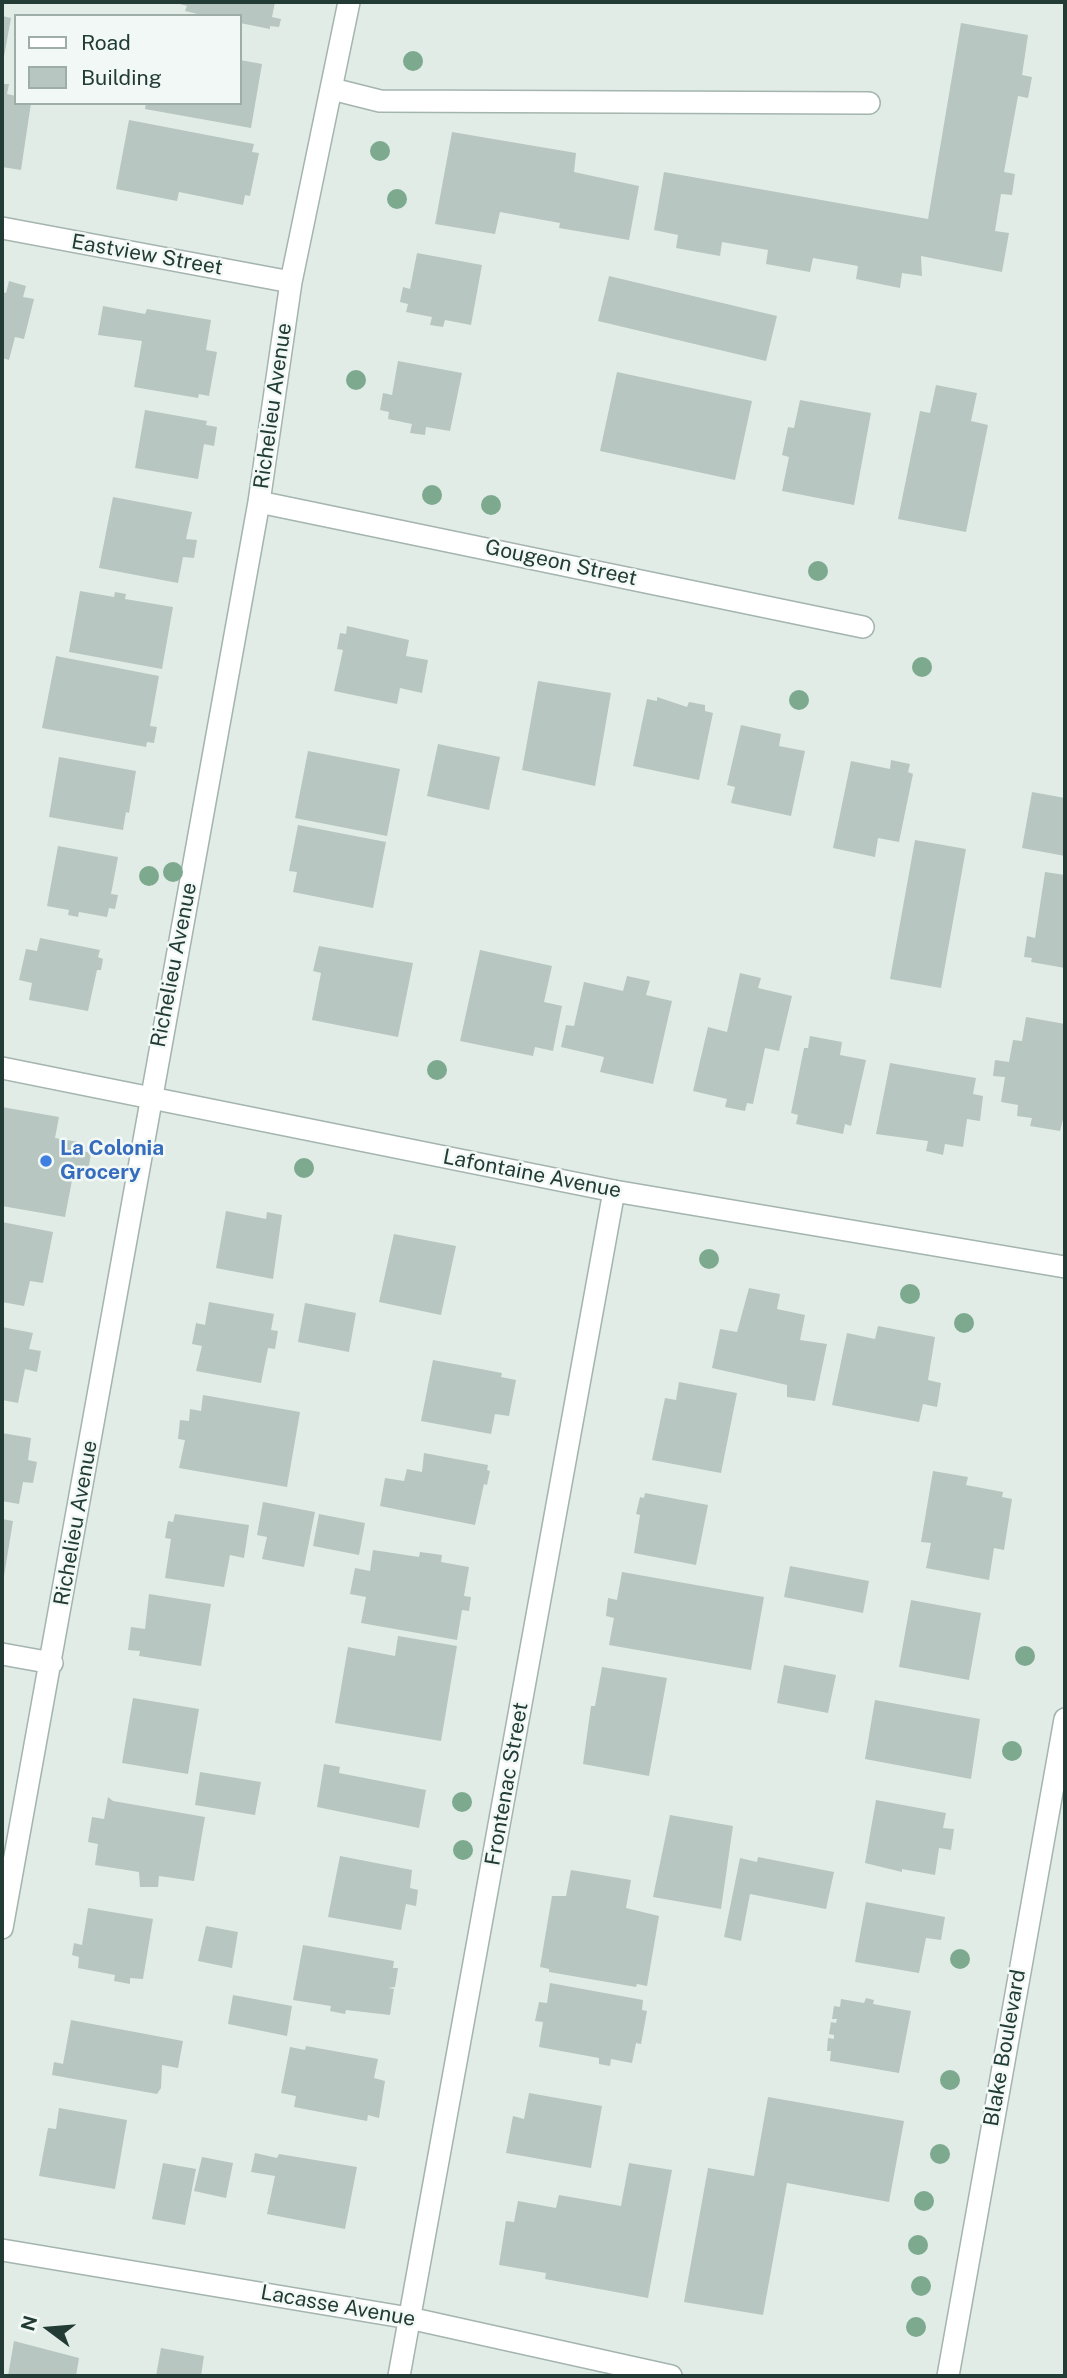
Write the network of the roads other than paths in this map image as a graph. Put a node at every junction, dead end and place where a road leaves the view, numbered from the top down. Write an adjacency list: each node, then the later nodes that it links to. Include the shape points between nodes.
1 (349, 2): 2 (street, Richelieu Avenue)
2 (332, 89): 3 (street, via 380,101); 5 (street, Richelieu Avenue)
3 (869, 103)
4 (2, 228): 5 (street, Eastview Street)
5 (291, 282): 6 (street, Richelieu Avenue)
6 (259, 502): 7 (street, Gougeon Street); 9 (street, Richelieu Avenue)
7 (863, 627)
8 (2, 1068): 9 (street, Lafontaine Avenue)
9 (150, 1098): 10 (street, Lafontaine Avenue); 13 (street, Richelieu Avenue)
10 (614, 1191): 11 (street, Lafontaine Avenue); 17 (street, Frontenac Street)
11 (1065, 1267)
12 (2, 1654): 13 (street)
13 (52, 1663): 15 (street, Richelieu Avenue)
14 (1065, 1719): 20 (street, Blake Boulevard)
15 (2, 1928)
16 (2, 2250): 17 (street, Lacasse Avenue)
17 (409, 2318): 18 (street, Frontenac Street); 19 (street, Lacasse Avenue)
18 (399, 2376)
19 (671, 2376)
20 (948, 2376)

